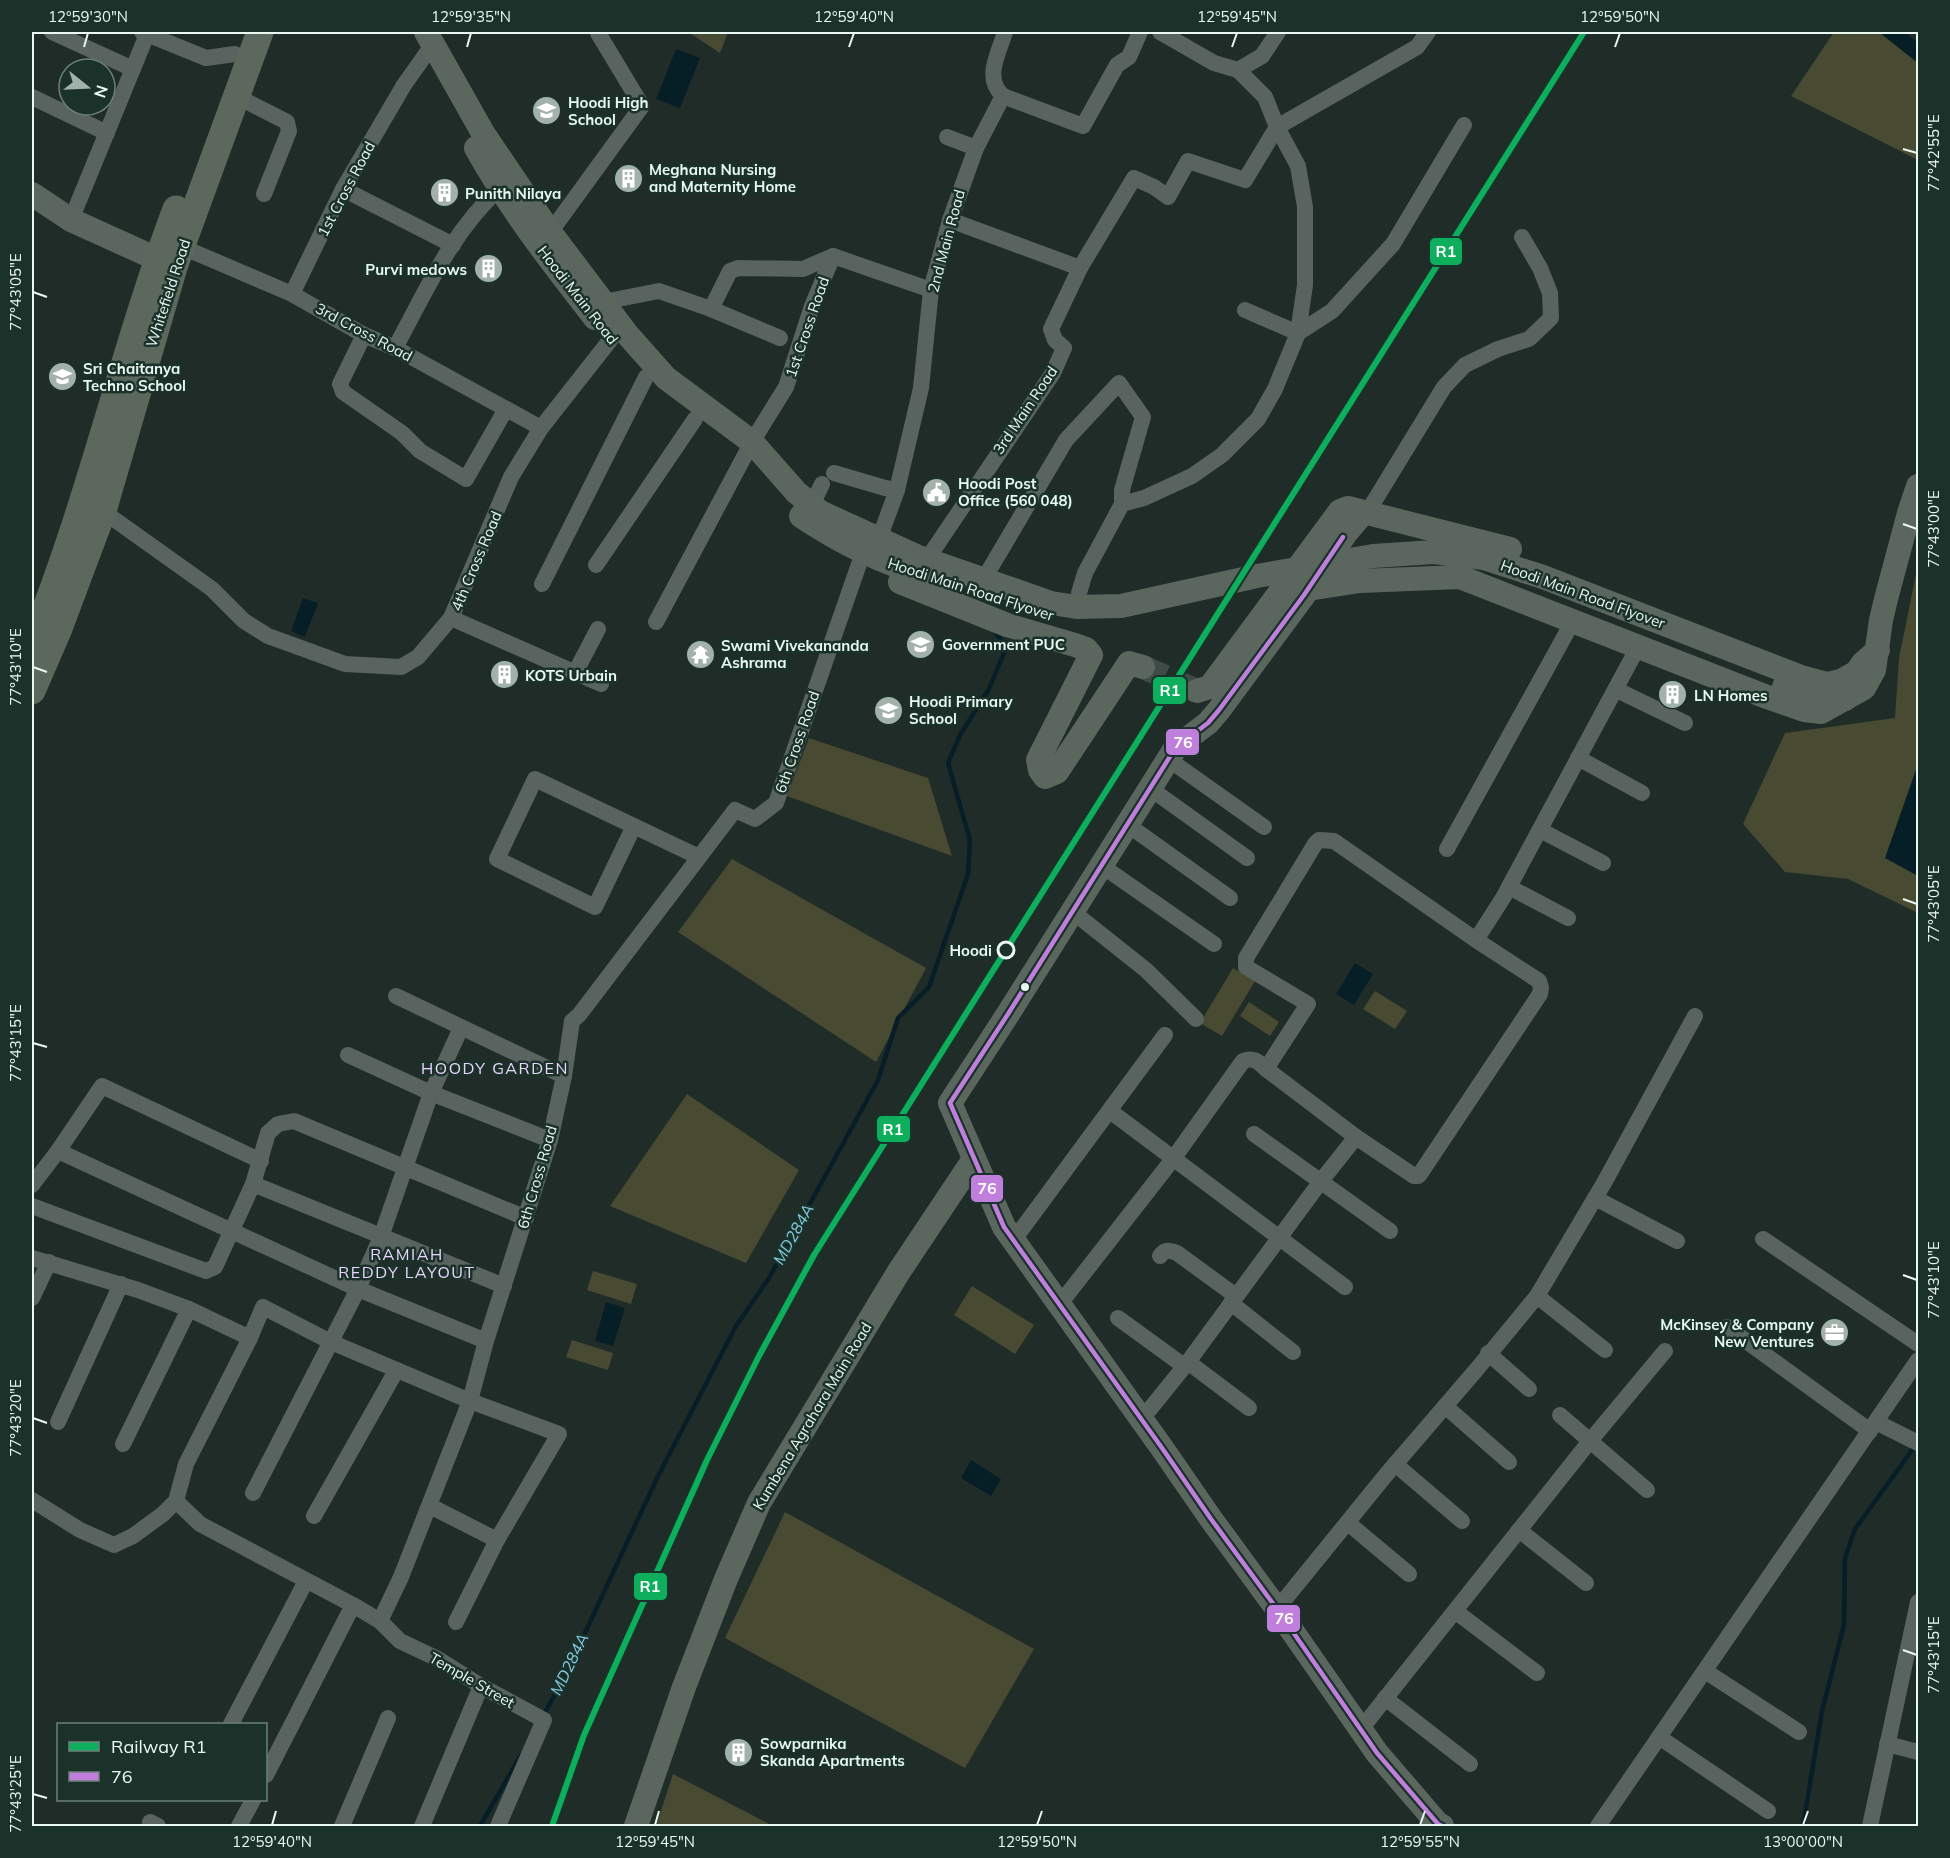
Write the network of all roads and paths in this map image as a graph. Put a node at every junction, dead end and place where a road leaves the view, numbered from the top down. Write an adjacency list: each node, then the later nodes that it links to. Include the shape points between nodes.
1 (52, 32): 13 (street)
2 (146, 32): 11 (street, via 207,58); 13 (street)
3 (260, 32): 15 (main road, Whitefield Road)
4 (410, 32): 12 (street, Hoodi Main Road)
5 (599, 32): 30 (street, via 642,106)
6 (1005, 32): 16 (street, via 992,72 993,84)
7 (1140, 32): 16 (street, via 1129,57 1117,65 1083,126)
8 (1160, 32): 14 (street, via 1214,63)
9 (1278, 32): 14 (street, via 1262,56)
10 (1428, 32): 19 (street, via 1417,47)
11 (239, 43): 34 (main road, Whitefield Road)
12 (428, 44): 23 (street, 1st Cross Road); 24 (street, Hoodi Main Road); 30 (street)
13 (133, 69): 20 (street)
14 (1238, 70): 19 (street, via 1265,97)
15 (236, 96): 26 (street, via 287,122 289,131); 32 (main road, Whitefield Road)
16 (1003, 96): 22 (street, 2nd Main Road)
17 (32, 97): 20 (street)
18 (1464, 125): 41 (street, via 1393,244 1332,312)
19 (1277, 127): 35 (street, via 1245,180 1188,160 1168,198 1134,178); 41 (street, via 1298,166 1305,207 1305,285)
20 (107, 133): 27 (street)
21 (947, 137): 22 (street)
22 (976, 148): 28 (street, 2nd Main Road)
23 (343, 189): 31 (street); 37 (street, 1st Cross Road)
24 (499, 189): 30 (street, Hoodi Main Road); 31 (street)
25 (32, 194): 27 (street)
26 (264, 194)
27 (71, 220): 34 (street)
28 (950, 220): 35 (street); 36 (street, 2nd Main Road)
29 (1522, 237): 56 (street, via 1550,293 1551,318 1528,339 1465,364 1444,387)
30 (545, 240): 38 (street); 44 (street, Hoodi Main Road)
31 (453, 244): 45 (street)
32 (182, 247): 37 (street, 3rd Cross Road); 55 (main road, Whitefield Road)
33 (833, 256): 36 (street, 1st Cross Road); 39 (street, via 803,269 730,271); 50 (street, 1st Cross Road, via 786,387)
34 (157, 259): 55 (main road, Whitefield Road)
35 (1080, 268): 59 (street, 3rd Main Road, via 1051,329 1064,348 1053,373)
36 (931, 290): 52 (street, 2nd Main Road, via 921,388)
37 (292, 294): 42 (street, 3rd Cross Road)
38 (603, 302): 39 (street, via 659,291); 50 (street, via 666,378)
39 (711, 309): 43 (street)
40 (1245, 309): 41 (street)
41 (1298, 333): 54 (street, via 1258,419 1222,455 1180,483)
42 (364, 335): 45 (street, 3rd Cross Road); 47 (street, via 340,384 343,392 402,433 420,451 466,478)
43 (780, 338)
44 (611, 339): 46 (street, Hoodi Main Road); 49 (street, 4th Cross Road)
45 (395, 348): 47 (street, 3rd Cross Road)
46 (646, 377): 48 (street, Hoodi Main Road); 64 (street)
47 (506, 410): 49 (street, 3rd Cross Road)
48 (695, 419): 50 (street, Hoodi Main Road); 61 (street)
49 (542, 428): 67 (street, 4th Cross Road, via 511,477)
50 (748, 449): 53 (street, Hoodi Main Road); 69 (street, 1st Cross Road)
51 (1918, 486): 74 (street)
52 (897, 490): 53 (street, via 885,488); 58 (street, 2nd Main Road)
53 (814, 501): 58 (street, via 829,504); 60 (street, via 803,527); 74 (street, Hoodi Main Road Flyover, via 915,556 1051,603 1077,607 1120,606 1257,576 1362,558 1434,552 1484,558 1543,577 1827,684 1841,681); 81 (street, Hoodi Main Road Flyover, via 832,537 860,552 1061,618 1092,623 1125,619 1256,588 1402,564 1459,566 1517,581 1816,699)
54 (1122, 504): 62 (street, via 1122,490 1143,417 1119,383 1066,440); 66 (street)
55 (93, 505): 67 (street, 4th Cross Road, via 212,589 244,621 268,636 345,664 401,667 418,657); 71 (main road, Whitefield Road); 78 (main road, Whitefield Road, via 58,631)
56 (1360, 511): 57 (street); 65 (street); 80 (street, via 1340,510 1210,687)
57 (1414, 525): 63 (street); 74 (street, via 1547,561 1803,664 1831,670)
58 (882, 531): 59 (street)
59 (932, 552): 62 (street)
60 (859, 564): 72 (street, via 1007,625); 92 (street, 6th Cross Road, via 776,803 755,819 735,810)
61 (596, 565)
62 (988, 572): 66 (street, via 1040,588)
63 (1409, 578): 65 (street); 68 (street, via 1460,577)
64 (542, 584)
65 (1308, 589): 84 (street, via 1214,716 1176,747)
66 (1079, 593): 72 (street)
67 (451, 618): 76 (street)
68 (1573, 621): 73 (street); 91 (street)
69 (656, 622)
70 (598, 629): 76 (street)
71 (32, 643)
72 (1075, 645): 75 (street, via 1091,655 1038,760 1045,777 1057,772 1129,663)
73 (1638, 647): 79 (street); 81 (street, via 1804,710 1821,712)
74 (1866, 662): 81 (street, via 1875,670 1864,688)
75 (1143, 668)
76 (575, 673): 77 (street)
77 (601, 684)
78 (32, 690)
79 (1617, 690): 82 (street); 83 (street)
80 (1197, 691)
81 (1845, 699)
82 (1686, 723)
83 (1578, 758): 86 (street); 90 (street)
84 (1168, 759): 85 (street); 89 (street)
85 (1151, 789): 87 (street); 93 (street)
86 (1642, 793)
87 (1128, 825): 95 (street); 97 (street)
88 (634, 826): 88 (street, via 535,779 497,859 595,907); 92 (street)
89 (1264, 827)
90 (1540, 830): 94 (street); 96 (street)
91 (1446, 849)
92 (699, 857): 109 (street, 6th Cross Road, via 572,1022)
93 (1247, 858)
94 (1603, 863)
95 (1102, 866): 98 (street); 101 (street)
96 (1509, 887): 99 (street); 100 (street)
97 (1230, 898)
98 (1073, 912): 104 (street, via 1146,970); 116 (street, via 950,1103)
99 (1568, 918)
100 (1476, 940): 108 (street, via 1334,841 1319,840 1246,958 1246,967 1308,1004); 113 (street, via 1539,981 1540,994 1418,1176)
101 (1214, 944)
102 (396, 996): 105 (street)
103 (1695, 1016): 123 (street)
104 (1196, 1018)
105 (460, 1028): 109 (street); 110 (street)
106 (1165, 1035): 111 (street)
107 (348, 1055): 110 (street)
108 (1266, 1069): 113 (street); 117 (street, via 1258,1061 1243,1061)
109 (564, 1076): 114 (street, 6th Cross Road)
110 (431, 1093): 114 (street); 119 (street)
111 (1110, 1111): 117 (street); 131 (street)
112 (1254, 1134): 120 (street)
113 (1356, 1137): 120 (street)
114 (550, 1140): 125 (street, 6th Cross Road)
115 (58, 1150): 118 (street, via 102,1086); 122 (street); 126 (street)
116 (974, 1159): 131 (street); 210 (street, Kumbena Agrahara Main Road, via 898,1273 759,1503 684,1687)
117 (1173, 1159): 128 (street); 143 (street)
118 (261, 1161): 119 (street, via 268,1133 278,1124 294,1121); 121 (street)
119 (407, 1167): 125 (street); 129 (street)
120 (1321, 1181): 127 (street); 128 (street)
121 (253, 1184): 126 (street); 129 (street)
122 (32, 1185)
123 (1595, 1198): 132 (street); 140 (street)
124 (32, 1206): 126 (street, via 206,1271 215,1267)
125 (526, 1218): 137 (street, 6th Cross Road)
126 (232, 1230): 139 (street)
127 (1390, 1231)
128 (1280, 1237): 138 (street); 142 (street)
129 (381, 1238): 137 (street); 139 (street)
130 (1763, 1239): 150 (street)
131 (1013, 1241): 143 (street)
132 (1677, 1241)
133 (1160, 1256): 142 (street, via 1169,1250 1177,1253)
134 (32, 1258): 135 (street)
135 (49, 1262): 136 (street); 141 (street)
136 (121, 1284): 144 (street); 164 (street)
137 (504, 1286): 148 (street, 6th Cross Road)
138 (1345, 1287)
139 (358, 1289): 148 (street); 149 (street)
140 (1537, 1296): 151 (street); 154 (street)
141 (32, 1298)
142 (1234, 1300): 153 (street); 156 (street)
143 (1059, 1305): 163 (street)
144 (189, 1309): 147 (street); 168 (street)
145 (1118, 1318): 156 (street)
146 (1727, 1327): 165 (street)
147 (250, 1338): 149 (street, via 263,1307); 174 (street, via 186,1464)
148 (486, 1341): 159 (street, 6th Cross Road)
149 (331, 1342): 157 (street); 172 (street)
150 (1918, 1344)
151 (1605, 1350)
152 (1665, 1351): 166 (street)
153 (1293, 1352)
154 (1488, 1353): 158 (street); 160 (street)
155 (1918, 1360): 165 (street)
156 (1186, 1364): 161 (street); 163 (street)
157 (396, 1371): 159 (street); 176 (street)
158 (1529, 1389)
159 (470, 1401): 175 (street, 6th Cross Road); 180 (street, via 559,1434)
160 (1445, 1406): 169 (street); 170 (street)
161 (1249, 1408)
162 (1560, 1415): 166 (street)
163 (1139, 1417): 186 (street)
164 (58, 1422)
165 (1873, 1427): 167 (street); 190 (street)
166 (1590, 1441): 171 (street); 179 (street)
167 (1918, 1443)
168 (123, 1444)
169 (1509, 1462)
170 (1395, 1464): 177 (street); 178 (street)
171 (1647, 1490)
172 (253, 1493)
173 (32, 1500): 174 (street, via 80,1530 114,1545 133,1536)
174 (176, 1501): 182 (street, Temple Street, via 200,1524)
175 (430, 1506): 180 (street); 188 (street, 6th Cross Road)
176 (314, 1516)
177 (1462, 1521)
178 (1348, 1523): 181 (street); 186 (street)
179 (1519, 1530): 183 (street); 187 (street)
180 (497, 1540): 189 (street)
181 (1409, 1574)
182 (306, 1581): 185 (street, Temple Street); 195 (street)
183 (1586, 1583)
184 (1918, 1602): 199 (street)
185 (353, 1605): 188 (street, Temple Street); 202 (street)
186 (1277, 1609): 196 (street)
187 (1455, 1611): 191 (street); 193 (street)
188 (380, 1621): 192 (street, Temple Street, via 400,1641)
189 (456, 1622)
190 (1705, 1671): 197 (street); 198 (street)
191 (1537, 1673)
192 (481, 1686): 208 (street); 209 (street, Temple Street, via 543,1720)
193 (1385, 1698): 196 (street); 201 (street)
194 (388, 1718): 207 (street)
195 (232, 1723)
196 (1361, 1729): 211 (street)
197 (1799, 1732)
198 (1659, 1737): 204 (street); 205 (street)
199 (1887, 1744): 200 (street); 212 (street)
200 (1918, 1752)
201 (1470, 1764)
202 (267, 1773)
203 (252, 1801): 206 (street)
204 (1768, 1811)
205 (1607, 1823)
206 (239, 1827)
207 (342, 1827)
208 (422, 1827)
209 (498, 1827)
210 (636, 1827)
211 (1442, 1827)
212 (1870, 1827)

